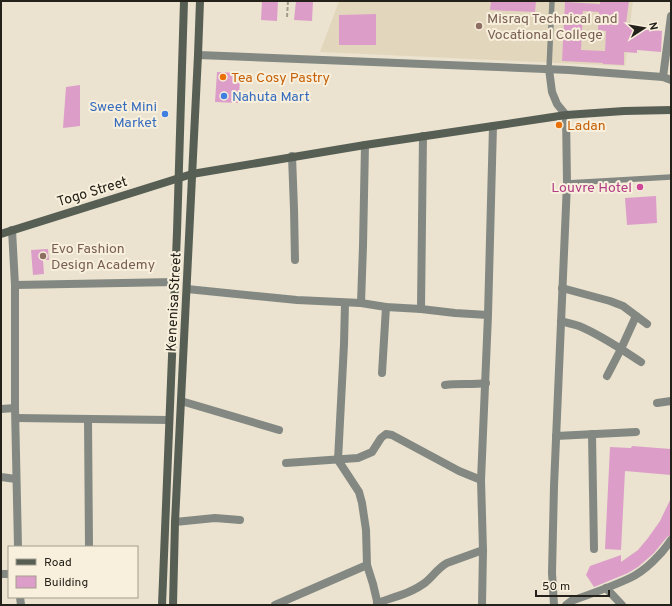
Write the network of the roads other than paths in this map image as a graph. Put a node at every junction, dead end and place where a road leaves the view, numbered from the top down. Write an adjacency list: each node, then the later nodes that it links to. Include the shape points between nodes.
1 (184, 1): 15 (main road, Kenenisa Street)
2 (200, 1): 5 (main road, Kenenisa Street)
3 (552, 1): 6 (lane)
4 (671, 16): 7 (street)
5 (198, 54): 6 (street); 14 (main road, Kenenisa Street)
6 (549, 69): 7 (street); 9 (street, via 552,92)
7 (667, 78)
8 (671, 110): 9 (main road, Togo Street)
9 (566, 115): 10 (main road, Togo Street); 17 (street)
10 (494, 126): 11 (main road, Togo Street); 29 (street)
11 (423, 136): 12 (main road, Togo Street); 28 (street)
12 (365, 145): 13 (main road, Togo Street); 26 (street)
13 (292, 156): 14 (main road, Togo Street); 20 (street)
14 (192, 174): 15 (main road, Togo Street); 24 (main road, Kenenisa Street)
15 (179, 177): 18 (main road, Togo Street); 21 (main road, Kenenisa Street)
16 (671, 177): 17 (lane)
17 (567, 183): 23 (street)
18 (12, 230): 19 (main road, Togo Street); 22 (street)
19 (1, 234)
20 (295, 260)
21 (175, 282): 22 (street); 46 (main road, Kenenisa Street)
22 (14, 285): 42 (street)
23 (562, 288): 30 (street, via 610,301 623,306); 31 (street)
24 (187, 289): 25 (street); 39 (main road, Kenenisa Street)
25 (345, 303): 26 (street); 51 (street)
26 (361, 303): 27 (street)
27 (386, 307): 28 (street); 35 (street)
28 (421, 309): 29 (street)
29 (488, 315): 37 (street)
30 (636, 316): 32 (street); 33 (street)
31 (561, 321): 33 (street, via 578,325); 50 (street)
32 (647, 324)
33 (621, 348): 34 (street); 36 (street)
34 (641, 362)
35 (382, 373)
36 (607, 376)
37 (486, 383): 38 (street); 55 (street)
38 (445, 385)
39 (182, 401): 47 (street); 57 (main road, Kenenisa Street)
40 (671, 401): 41 (street)
41 (657, 403)
42 (15, 408): 43 (street); 44 (street)
43 (1, 409)
44 (16, 418): 45 (street); 54 (street)
45 (88, 419): 46 (street); 60 (street)
46 (169, 420): 66 (main road, Kenenisa Street)
47 (279, 430)
48 (636, 432): 49 (street)
49 (592, 434): 50 (street); 61 (street)
50 (556, 436): 70 (street, via 552,573)
51 (338, 460): 52 (street); 55 (street, via 358,458 372,452 386,434); 63 (street, via 361,497 366,530)
52 (286, 463)
53 (1, 477): 54 (street)
54 (16, 479): 59 (street)
55 (482, 480): 62 (street)
56 (240, 520): 57 (street, via 215,518)
57 (175, 522): 67 (main road, Kenenisa Street)
58 (671, 540): 64 (street, via 643,570)
59 (18, 546)
60 (89, 546)
61 (594, 549)
62 (483, 550): 65 (street, via 446,563 416,589); 69 (street)
63 (367, 565): 65 (street); 68 (street)
64 (606, 588): 71 (street); 72 (street)
65 (377, 604)
66 (162, 605)
67 (173, 605)
68 (275, 605)
69 (482, 605)
70 (554, 605)
71 (566, 605)
72 (622, 605)

